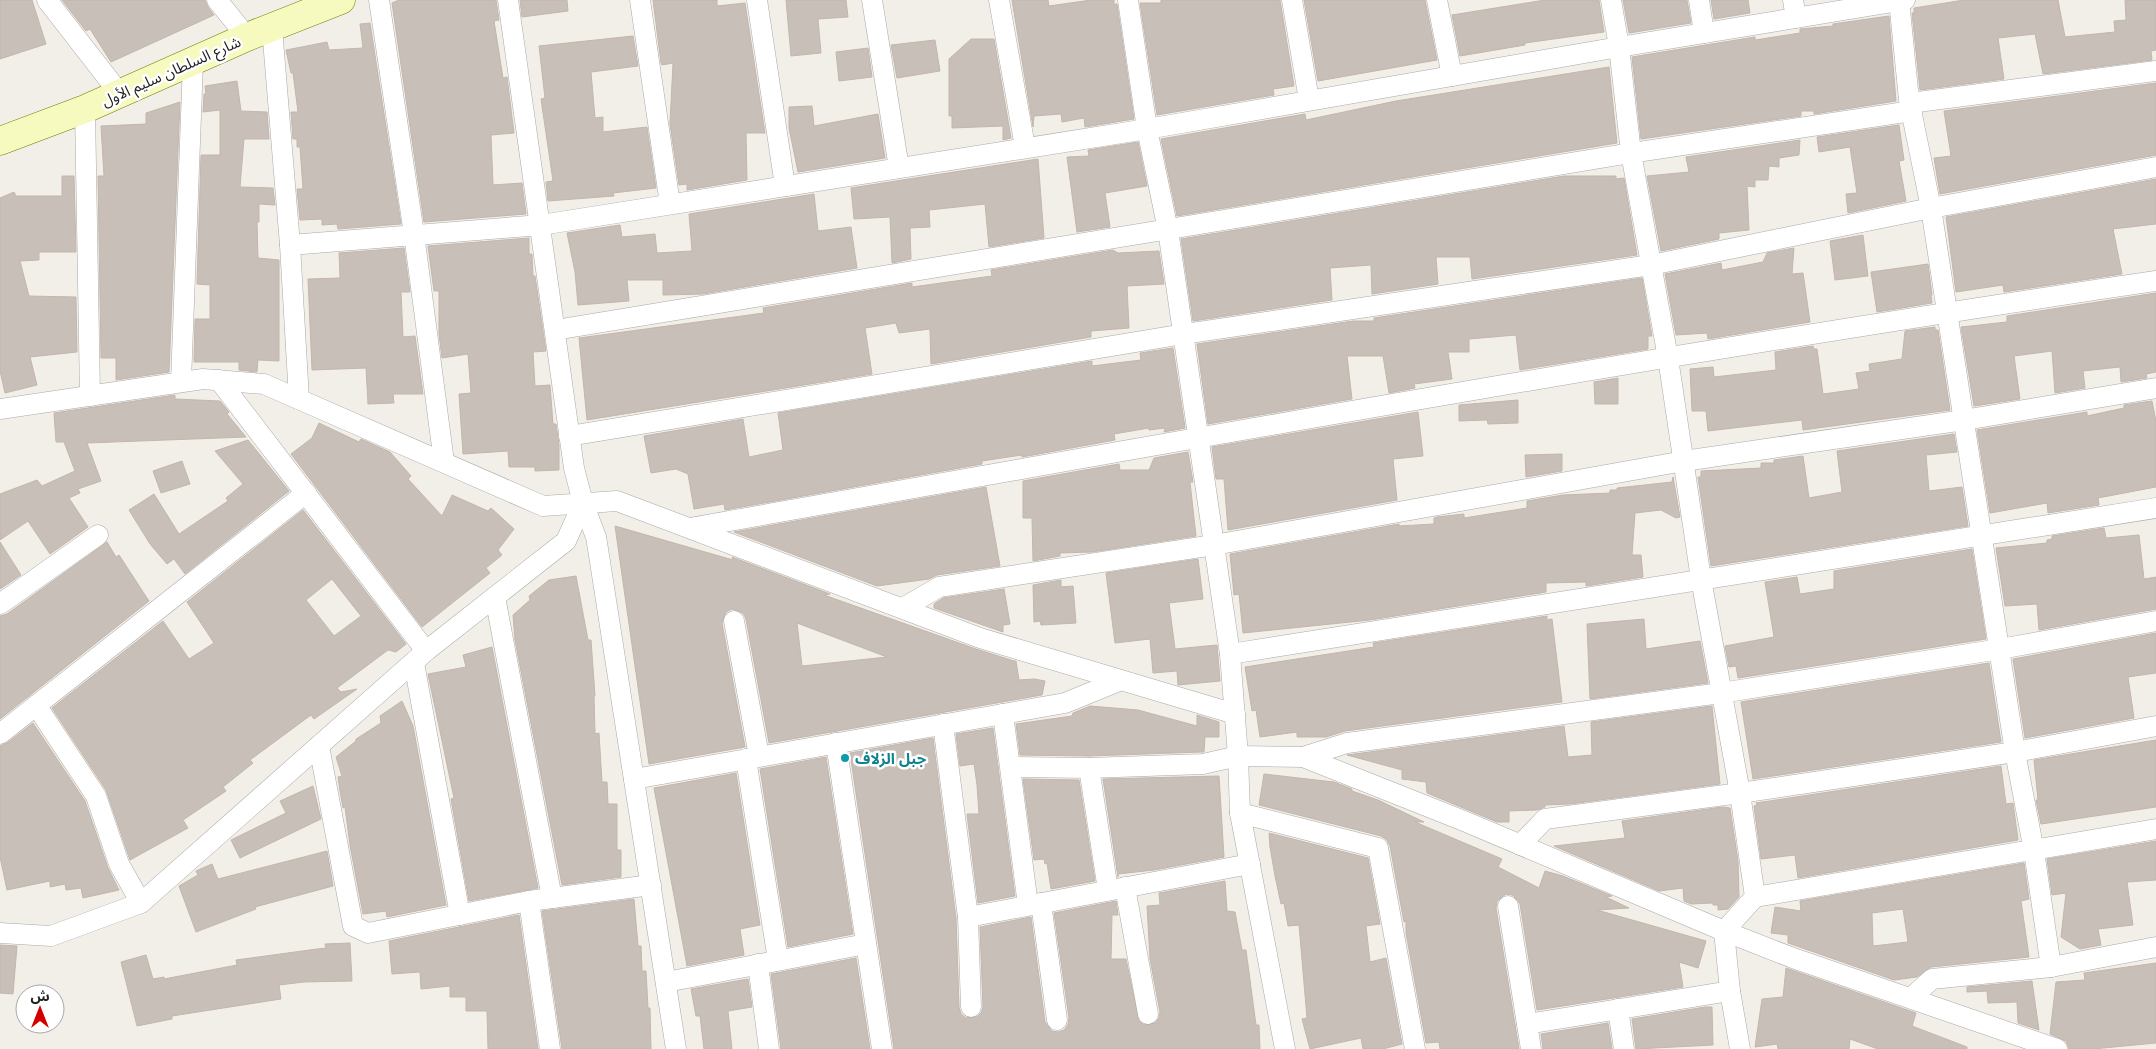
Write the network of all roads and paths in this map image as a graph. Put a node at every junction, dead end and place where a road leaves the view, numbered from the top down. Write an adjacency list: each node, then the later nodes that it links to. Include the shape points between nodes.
1 (46, 0): 24 (street)
2 (217, 0): 19 (street)
3 (341, 0): 17 (street, شارع السلطان سليم الأول)
4 (379, 0): 39 (street)
5 (508, 0): 37 (street)
6 (640, 0): 35 (street)
7 (757, 0): 34 (street)
8 (872, 0): 33 (street)
9 (999, 0): 30 (street)
10 (1128, 0): 28 (street)
11 (1292, 0): 25 (street)
12 (1437, 0): 23 (street)
13 (1611, 0): 20 (street)
14 (1699, 0): 18 (street)
15 (1901, 0): 16 (street); 26 (street)
16 (1795, 9): 18 (street)
17 (272, 28): 19 (street, شارع السلطان سليم الأول); 40 (street)
18 (1704, 33): 20 (street)
19 (247, 37): 21 (street, شارع السلطان سليم الأول)
20 (1619, 47): 23 (street); 31 (street)
21 (193, 62): 24 (street, شارع السلطان سليم الأول); 48 (street)
22 (2156, 71): 26 (street)
23 (1452, 76): 25 (street)
24 (120, 94): 27 (street, شارع السلطان سليم الأول)
25 (1309, 100): 28 (street)
26 (1911, 107): 31 (street); 36 (street)
27 (86, 109): 29 (street, شارع السلطان سليم الأول); 50 (street)
28 (1147, 129): 30 (street); 38 (street)
29 (0, 141)
30 (1025, 147): 33 (street)
31 (1631, 152): 38 (street); 41 (street)
32 (2156, 167): 36 (street)
33 (899, 168): 34 (street)
34 (785, 186): 35 (street)
35 (670, 204): 37 (street)
36 (1931, 208): 41 (street); 43 (street)
37 (541, 225): 39 (street); 44 (street)
38 (1168, 230): 44 (street); 45 (street)
39 (414, 234): 40 (street); 57 (street)
40 (290, 245): 51 (street)
41 (1650, 265): 45 (street); 46 (street)
42 (2156, 281): 43 (street)
43 (1947, 312): 46 (street); 53 (street)
44 (555, 330): 54 (street)
45 (1184, 334): 54 (street); 55 (street)
46 (1668, 358): 55 (street); 56 (street)
47 (219, 380): 48 (street); 51 (street, via 264,384); 58 (street)
48 (181, 382): 50 (street)
49 (2156, 388): 53 (street)
50 (90, 396): 52 (street)
51 (299, 399): 57 (street)
52 (0, 409)
53 (1964, 420): 56 (street); 63 (street)
54 (569, 436): 59 (street)
55 (1199, 438): 61 (street); 64 (street)
56 (1684, 461): 64 (street); 65 (street)
57 (444, 462): 59 (street, via 543,506)
58 (306, 493): 73 (street); 76 (street)
59 (583, 503): 61 (street, via 617,501); 66 (street, via 566,542); 90 (street, via 596,537)
60 (2156, 508): 63 (street)
61 (690, 528): 68 (street)
62 (98, 535): 67 (street)
63 (1982, 535): 65 (street); 71 (street)
64 (1214, 545): 68 (street, via 939,587); 72 (street)
65 (1701, 579): 72 (street); 75 (street)
66 (495, 597): 73 (street); 100 (street)
67 (0, 604)
68 (903, 608): 74 (street, via 980,638)
69 (734, 621): 87 (street)
70 (2156, 621): 71 (street)
71 (2000, 649): 75 (street); 84 (street)
72 (1230, 654): 78 (street)
73 (420, 657): 83 (street); 105 (street)
74 (1118, 681): 77 (street, via 1065,703); 78 (street)
75 (1721, 694): 86 (street, via 1347,743); 91 (street)
76 (36, 705): 81 (street); 102 (street, via 96,796 119,864)
77 (1002, 714): 79 (street); 88 (street)
78 (1234, 714): 85 (street)
79 (943, 724): 82 (street); 106 (street)
80 (2156, 726): 84 (street)
81 (0, 734)
82 (836, 743): 87 (street); 109 (street)
83 (319, 746): 102 (street); 105 (street, via 353,926 368,933)
84 (2015, 752): 91 (street); 95 (street)
85 (1238, 756): 86 (street); 89 (street, via 1203,764); 92 (street)
86 (1303, 757): 94 (street)
87 (753, 758): 90 (street); 111 (street)
88 (1011, 767): 89 (street); 103 (street)
89 (1089, 768): 98 (street)
90 (634, 779): 97 (street)
91 (1740, 793): 94 (street, via 1546,819); 99 (street)
92 (1240, 813): 96 (street); 127 (street, via 1378,848)
93 (2156, 829): 95 (street)
94 (1520, 845): 107 (street)
95 (2034, 851): 99 (street); 113 (street)
96 (1250, 864): 98 (street); 126 (street)
97 (651, 885): 100 (street); 114 (street)
98 (1116, 889): 103 (street); 119 (street)
99 (1755, 897): 107 (street)
100 (552, 898): 101 (street)
101 (529, 902): 105 (street); 122 (street)
102 (141, 903): 108 (street, via 51,936)
103 (1035, 904): 106 (street); 120 (street)
104 (1508, 906): 121 (street)
105 (460, 915)
106 (968, 917): 117 (street)
107 (1724, 931): 115 (street); 116 (street)
108 (0, 933)
109 (866, 944): 111 (street); 125 (street)
110 (2156, 947): 113 (street)
111 (778, 960): 112 (street)
112 (758, 964): 114 (street); 124 (street)
113 (2051, 967): 116 (street, via 1932,979)
114 (666, 982): 123 (street)
115 (1730, 991): 118 (street); 130 (street)
116 (1911, 998): 131 (street)
117 (971, 1007)
118 (1618, 1009): 121 (street); 129 (street)
119 (1148, 1014)
120 (1057, 1020)
121 (1527, 1024): 128 (street)
122 (550, 1049)
123 (676, 1049)
124 (769, 1049)
125 (882, 1049)
126 (1285, 1049)
127 (1415, 1049)
128 (1531, 1049)
129 (1624, 1049)
130 (1740, 1049)
131 (2057, 1049)

